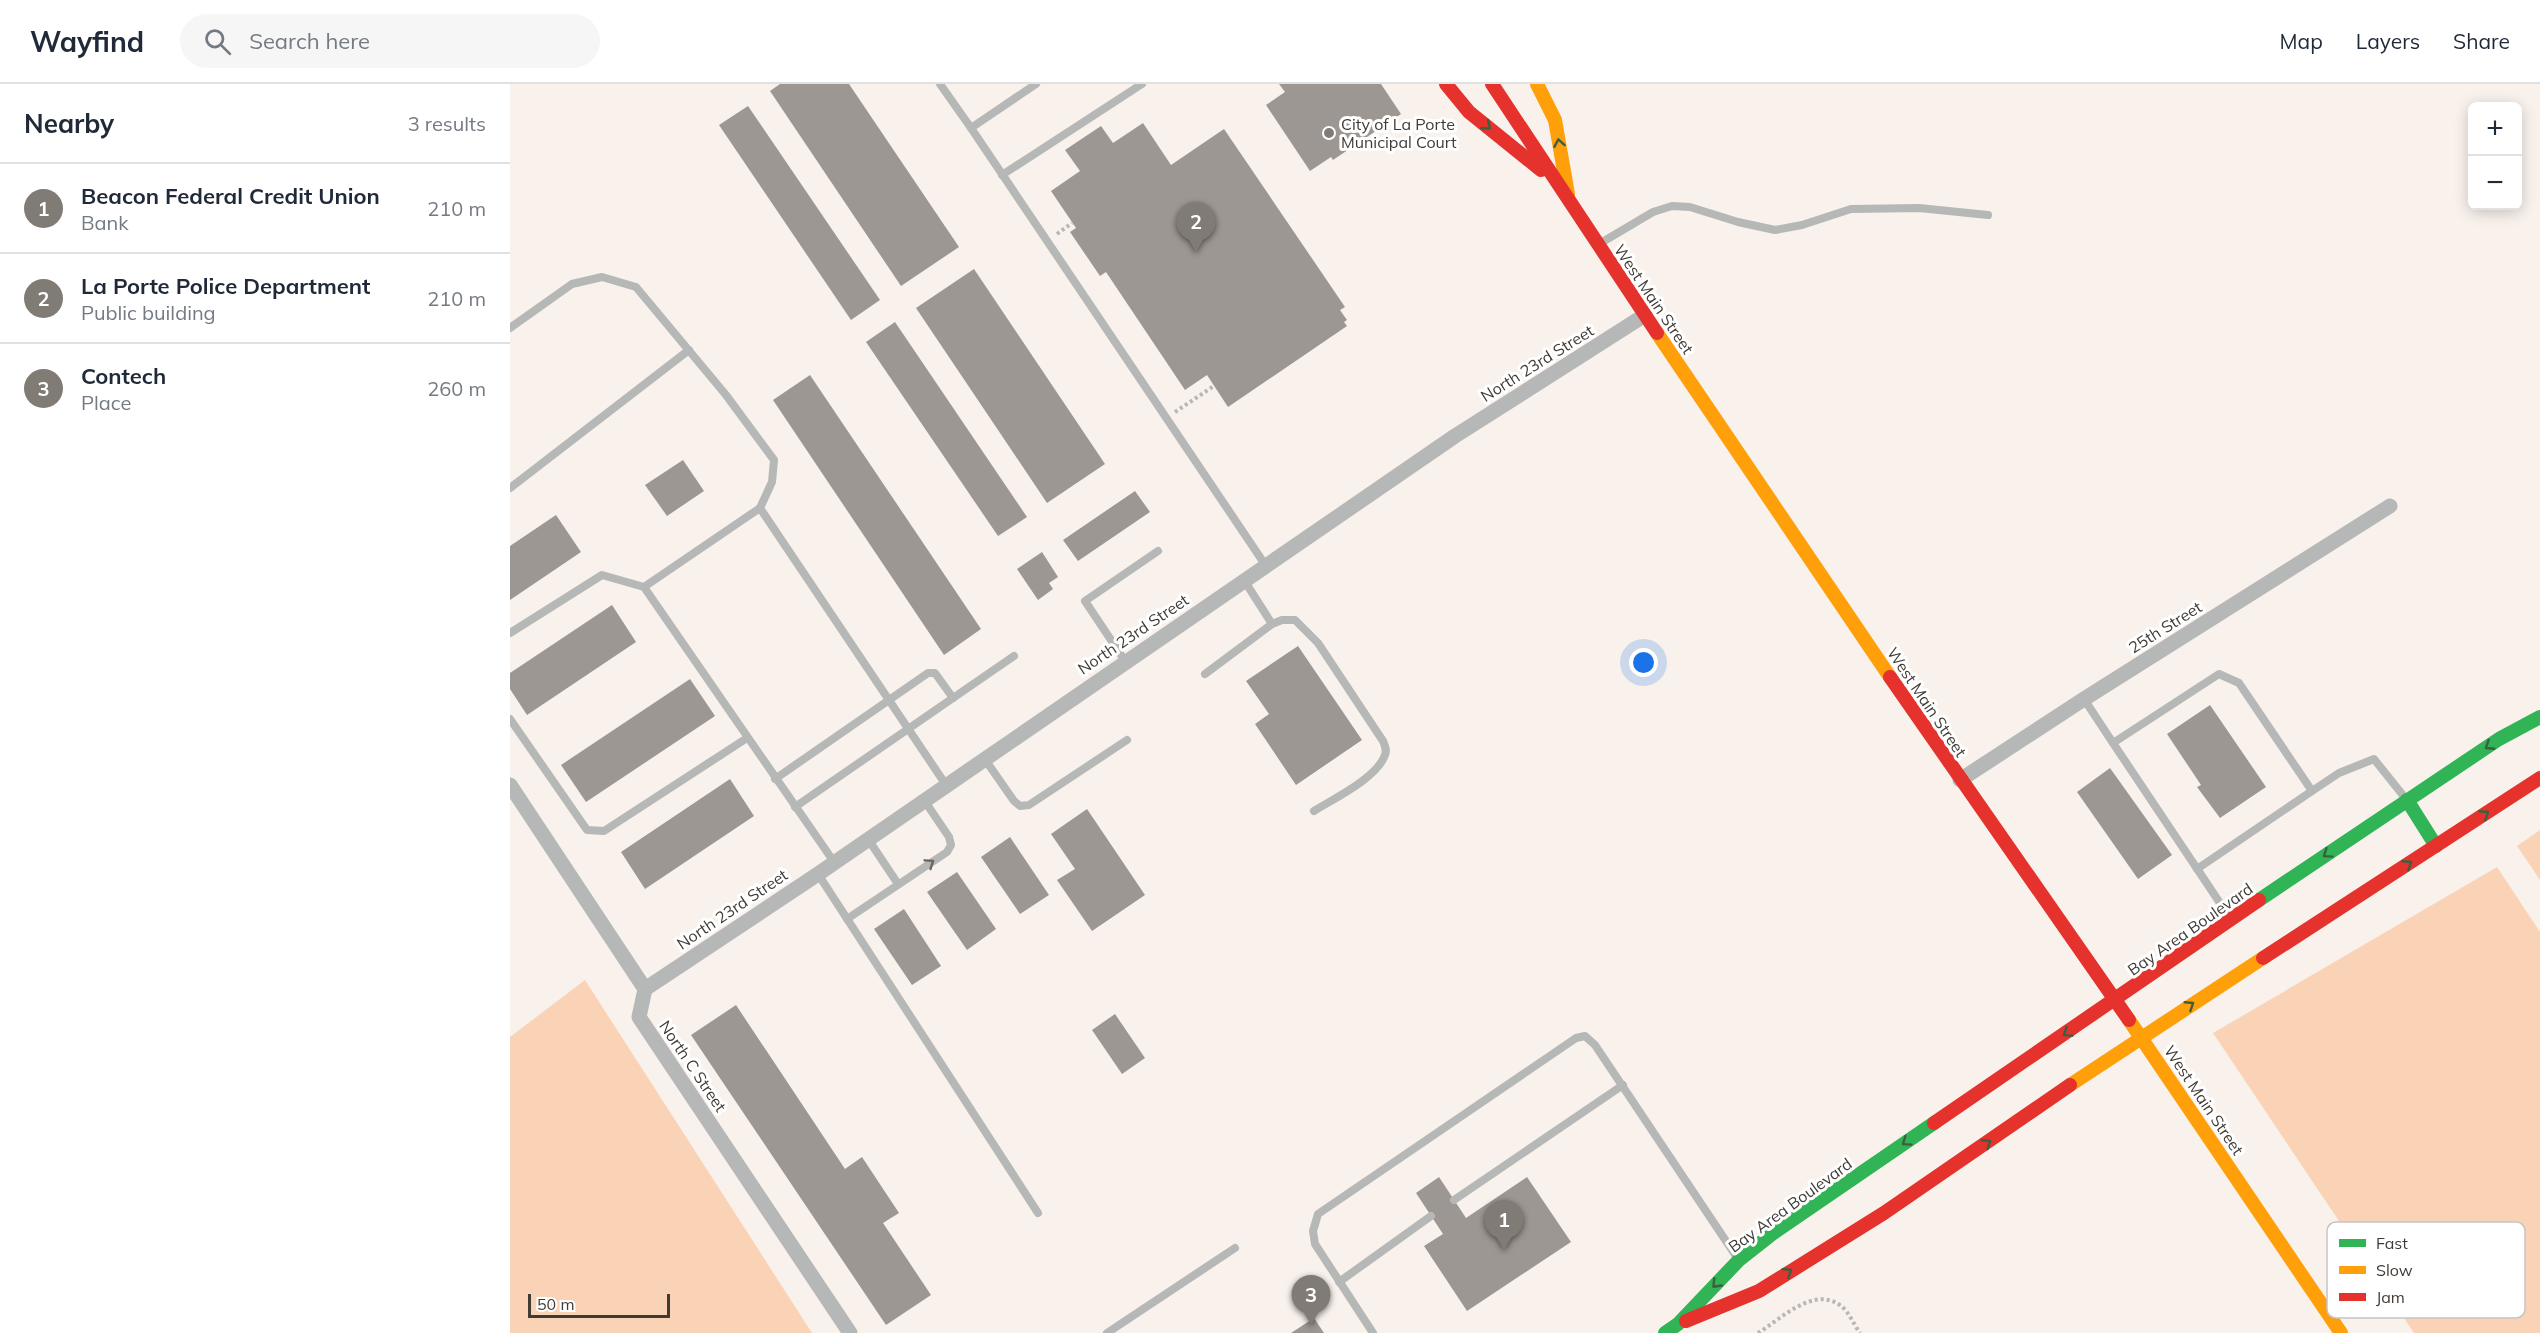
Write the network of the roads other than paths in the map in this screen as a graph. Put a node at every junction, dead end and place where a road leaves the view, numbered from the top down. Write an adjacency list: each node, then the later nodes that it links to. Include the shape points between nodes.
1 (940, 84): 7 (lane)
2 (1036, 84): 7 (lane)
3 (1142, 84): 8 (lane)
4 (1446, 84): 9 (main road, one-way to 9, via 1469,112)
5 (1492, 84): 9 (main road, West Main Street)
6 (1537, 84): 10 (main road, one-way to 6, via 1555,120)
7 (971, 128): 8 (lane)
8 (1002, 175): 20 (lane)
9 (1557, 183): 10 (main road, West Main Street)
10 (1569, 200): 12 (main road, West Main Street)
11 (1988, 215): 12 (lane, via 1919,208 1851,209 1775,230 1690,207 1672,206 1653,212)
12 (1598, 244): 13 (main road, West Main Street)
13 (1645, 315): 20 (street, North 23rd Street, via 1455,436); 40 (main road, West Main Street)
14 (510, 328): 15 (lane, via 572,284 602,277 636,286)
15 (689, 350): 16 (lane); 18 (lane, via 774,460 772,482)
16 (510, 488)
17 (2390, 506): 29 (street, 25th Street)
18 (760, 508): 22 (lane); 30 (lane)
19 (1158, 551): 26 (lane, via 1085,601)
20 (1266, 566): 21 (street, North 23rd Street)
21 (1244, 580): 23 (lane); 26 (street, North 23rd Street)
22 (644, 587): 24 (lane, via 602,575); 34 (lane)
23 (1272, 624): 27 (lane); 47 (lane, via 1289,619 1304,626 1386,750 1365,779)
24 (510, 633)
25 (1014, 656): 28 (lane)
26 (1125, 661): 37 (street, North 23rd Street)
27 (1205, 674)
28 (953, 698): 30 (lane, via 935,673 928,673); 33 (lane)
29 (2084, 699): 36 (lane); 40 (street, 25th Street)
30 (888, 700): 33 (lane); 39 (lane)
31 (2540, 717): 45 (main road, Bay Area Boulevard, one-way to 45)
32 (510, 719): 34 (lane, via 587,830 604,831)
33 (909, 729): 42 (lane); 46 (lane)
34 (747, 738): 39 (lane)
35 (1127, 740): 37 (lane, via 1029,806 1014,801)
36 (2113, 743): 43 (lane, via 2219,674 2239,683); 51 (lane)
37 (984, 758): 42 (street, North 23rd Street)
38 (2540, 778): 49 (main road, Bay Area Boulevard, one-way to 38)
39 (775, 779): 46 (lane)
40 (1960, 780): 57 (main road, West Main Street)
41 (510, 784): 56 (street)
42 (946, 785): 44 (street, North 23rd Street)
43 (2312, 791): 45 (lane, via 2339,773 2374,759); 51 (lane)
44 (924, 800): 48 (street, North 23rd Street); 53 (lane, one-way to 44, via 947,852 951,845)
45 (2407, 800): 49 (main road); 55 (main road, Bay Area Boulevard, one-way to 55)
46 (795, 807): 50 (lane)
47 (1314, 812)
48 (868, 839): 50 (street, North 23rd Street); 53 (lane)
49 (2436, 846): 58 (main road, Bay Area Boulevard, one-way to 49)
50 (834, 862): 52 (street, North 23rd Street)
51 (2197, 869): 55 (lane)
52 (818, 874): 54 (lane); 56 (street, North 23rd Street)
53 (898, 884): 54 (lane)
54 (847, 919): 61 (lane)
55 (2231, 920): 57 (main road, Bay Area Boulevard)
56 (645, 989): 69 (street, North C Street, via 639,1017)
57 (2116, 1001): 58 (main road, West Main Street); 64 (main road, Bay Area Boulevard, one-way to 64, via 1772,1234)
58 (2141, 1037): 64 (main road, Bay Area Boulevard, one-way to 58, via 1884,1213); 66 (main road, West Main Street)
59 (1623, 1085): 60 (lane); 64 (lane); 65 (lane, via 1595,1045 1585,1036 1576,1038 1318,1214 1313,1231 1315,1244)
60 (1454, 1200)
61 (1038, 1213)
62 (1431, 1216): 65 (lane)
63 (1235, 1248): 70 (lane)
64 (1749, 1275): 68 (main road, Bay Area Boulevard); 68 (main road, Bay Area Boulevard, one-way to 68)
65 (1339, 1282): 71 (lane)
66 (2327, 1312)
67 (2331, 1318): 73 (main road, West Main Street)
68 (1678, 1324): 72 (main road)
69 (850, 1333)
70 (1107, 1333)
71 (1373, 1333)
72 (1665, 1333)
73 (2341, 1333)

